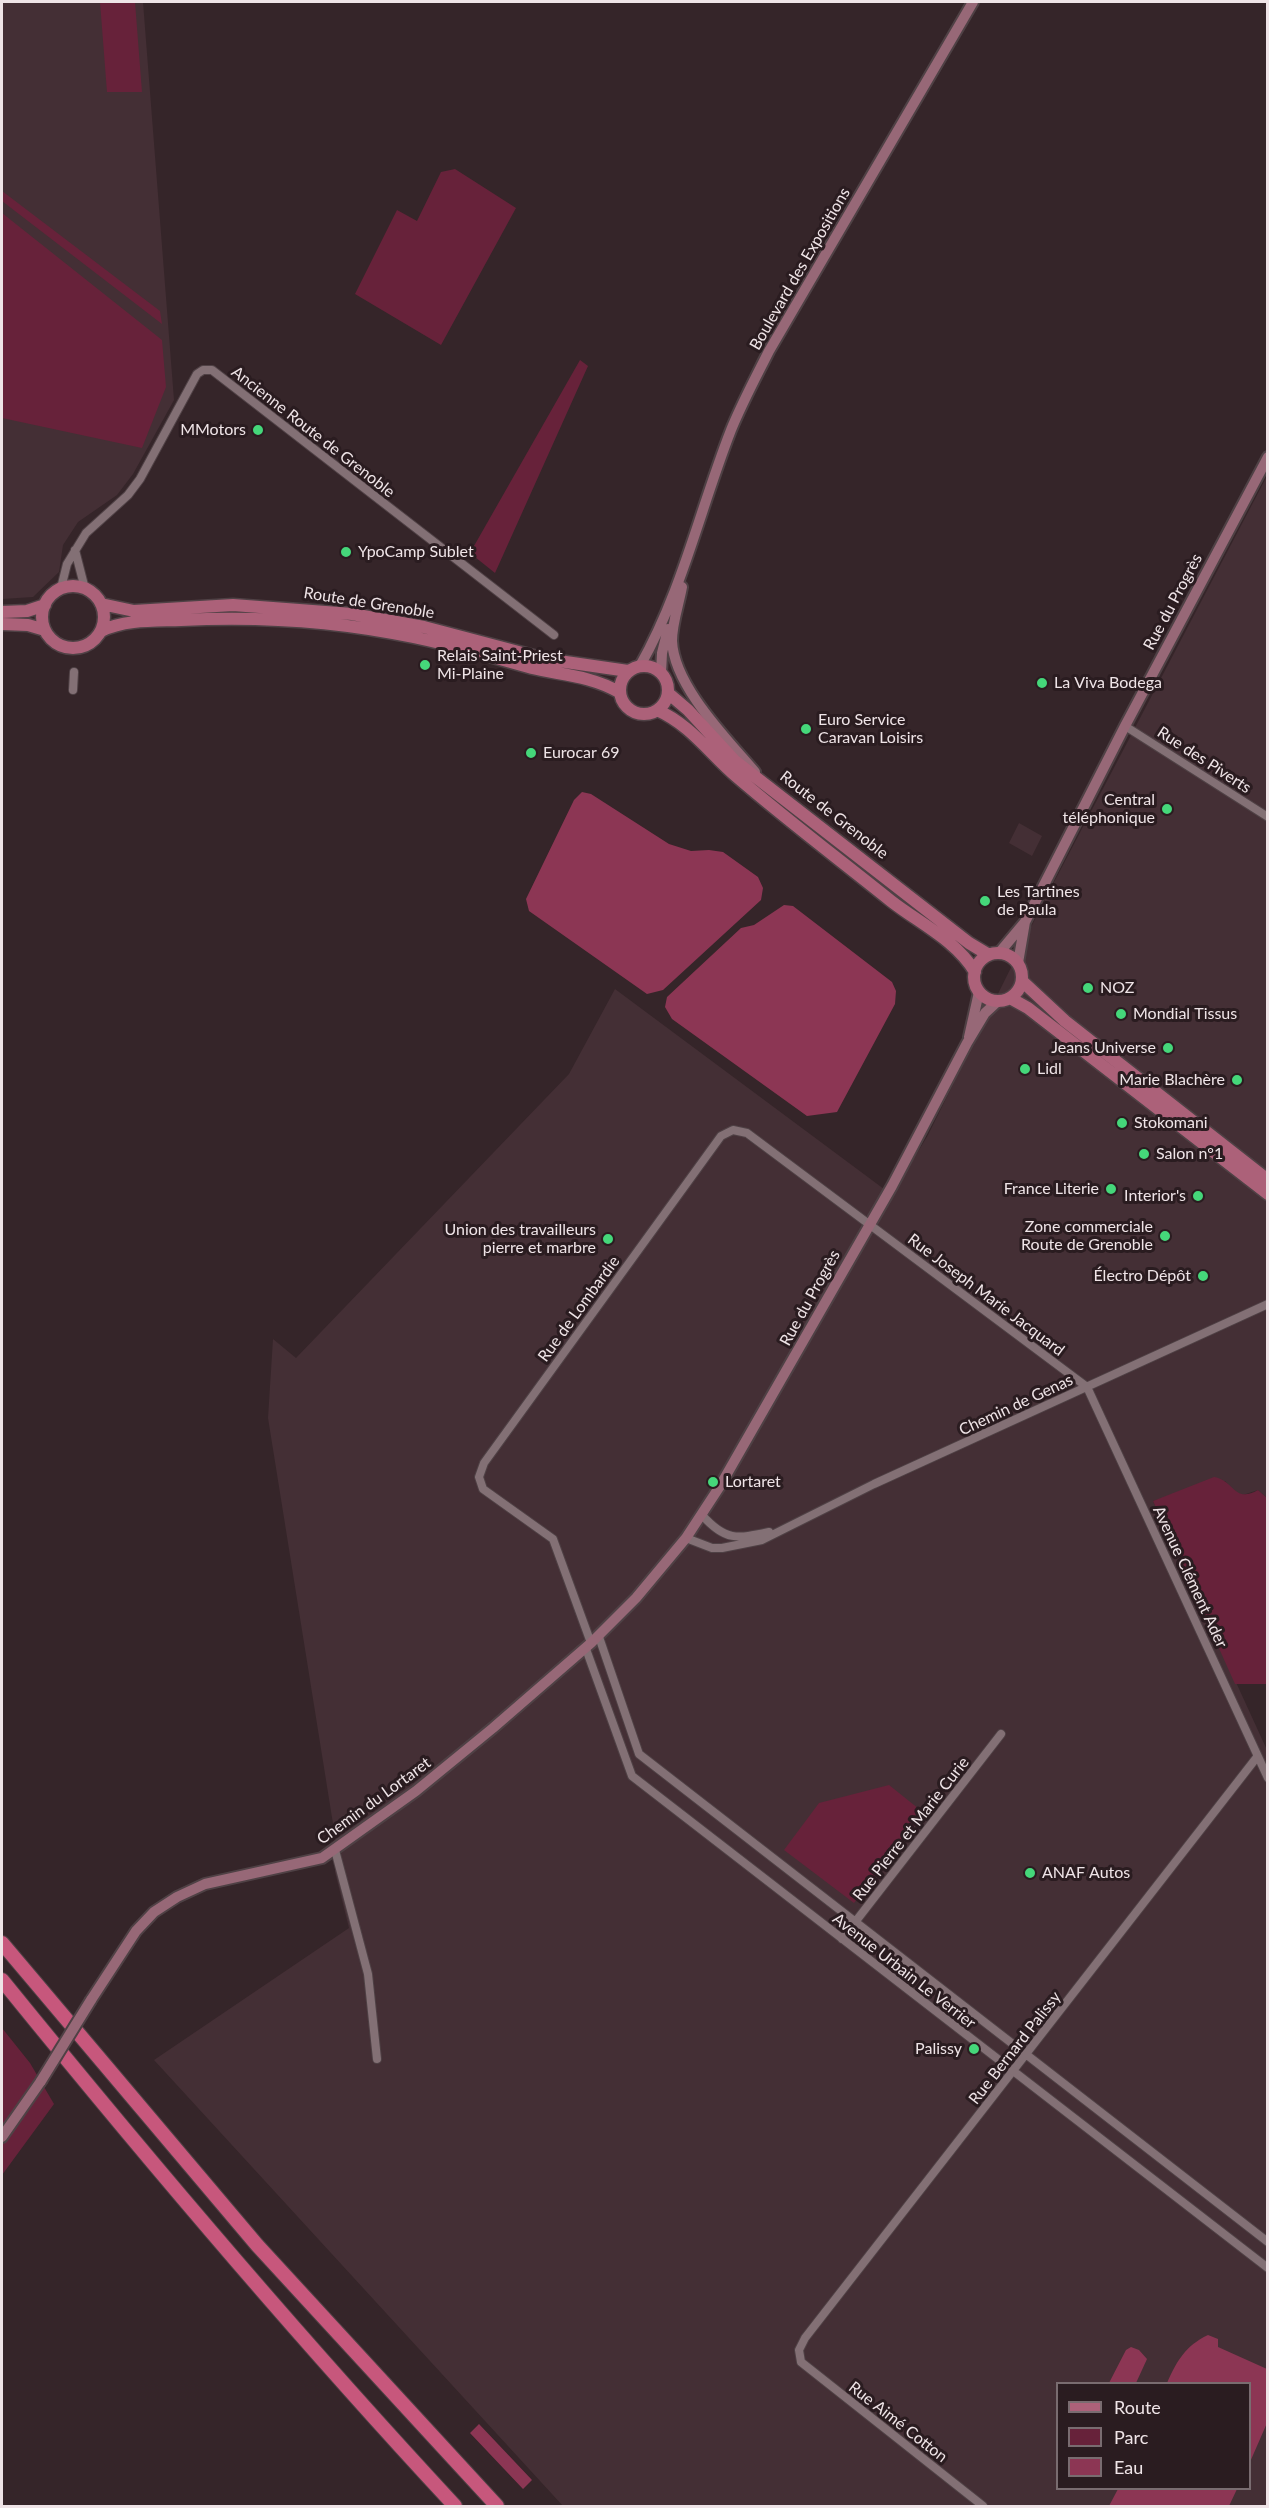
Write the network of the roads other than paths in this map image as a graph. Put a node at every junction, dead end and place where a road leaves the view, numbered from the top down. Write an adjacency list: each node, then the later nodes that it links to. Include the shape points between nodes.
1 (973, 2): 4 (street, Boulevard des Expositions, via 753,382 731,431)
2 (1268, 457): 21 (street, Rue du Progrès)
3 (75, 550): 5 (street, Ancienne Route de Grenoble); 6 (street); 13 (street, Ancienne Route de Grenoble, via 86,532 128,495 140,479 196,374 212,370)
4 (685, 566): 14 (street, Boulevard des Expositions, via 656,638); 16 (street, Boulevard des Expositions, via 662,653); 22 (street, Boulevard des Expositions, via 672,641 675,657 686,683)
5 (61, 588): 6 (main road); 8 (main road)
6 (85, 589): 7 (main road)
7 (101, 604): 12 (main road); 14 (main road, Route de Grenoble, via 134,611 233,605 352,614 424,627 545,659)
8 (45, 605): 9 (main road, via 27,611); 11 (main road)
9 (2, 612)
10 (2, 624): 11 (main road)
11 (45, 630): 12 (main road, via 55,642 69,648 84,645)
12 (101, 631): 18 (main road, Route de Grenoble, via 133,622 233,618 342,625 413,637 542,670 582,676)
13 (554, 635)
14 (634, 669): 16 (main road, via 651,667); 18 (main road, via 620,684)
15 (74, 672): 17 (street)
16 (661, 673): 19 (main road)
17 (73, 690)
18 (619, 692): 20 (main road, via 625,705 636,713)
19 (668, 693): 20 (main road); 22 (main road, Route de Grenoble, via 735,761)
20 (657, 710): 27 (main road, Route de Grenoble, via 678,720 738,778 947,941)
21 (1125, 726): 23 (street, Rue des Piverts); 24 (street, Rue du Progrès)
22 (759, 777): 25 (main road, Route de Grenoble, via 969,943)
23 (1268, 817)
24 (1025, 922): 25 (street, Rue du Progrès); 26 (street, Rue du Progrès)
25 (994, 954): 26 (main road, via 1006,954); 27 (main road, via 978,964)
26 (1018, 963): 28 (main road)
27 (975, 972): 29 (main road)
28 (1022, 981): 30 (main road); 32 (main road, via 1065,1021)
29 (980, 992): 30 (main road); 31 (street, Rue du Progrès)
30 (1004, 999): 31 (street, Rue du Progrès, via 986,1013); 33 (main road, via 1028,1008)
31 (968, 1043): 34 (street, Rue du Progrès)
32 (1268, 1180)
33 (1268, 1194)
34 (869, 1224): 36 (street, Rue Joseph Marie Jacquard); 37 (street, Rue du Progrès); 41 (street, Rue de Lombardie, via 747,1133 733,1130 721,1136 484,1463 479,1477 483,1489 553,1539)
35 (1268, 1304): 36 (street, Chemin de Genas)
36 (1087, 1387): 38 (street, Chemin de Genas); 43 (street, Avenue Clément Ader)
37 (702, 1515): 38 (street, Chemin de Genas, via 718,1531 740,1538); 39 (street, Rue du Progrès)
38 (776, 1530): 39 (street, Chemin de Genas, via 762,1540 733,1548 711,1548)
39 (686, 1538): 40 (street, Rue du Progrès)
40 (667, 1561): 41 (street, Chemin du Lortaret)
41 (592, 1643): 45 (street, Chemin du Lortaret, via 416,1791); 46 (street, Avenue Urbain Le Verrier, via 639,1754); 47 (street, Avenue Urbain Le Verrier, via 632,1776)
42 (1001, 1734): 46 (street, Rue Pierre et Marie Curie)
43 (1257, 1757): 44 (street, Avenue Clément Ader); 50 (street, Rue Bernard Palissy)
44 (1268, 1778)
45 (335, 1850): 51 (street, via 368,1974); 53 (street, Chemin du Lortaret, bridge, via 303,1864 205,1884 154,1912 136,1931)
46 (856, 1922): 47 (street, Rue Pierre et Marie Curie); 50 (street, Avenue Urbain Le Verrier)
47 (842, 1939): 52 (street, Avenue Urbain Le Verrier)
48 (2, 1943): 58 (highway, via 257,2245)
49 (2, 1980): 57 (highway, via 316,2354)
50 (1027, 2054): 52 (street, Rue Bernard Palissy); 54 (street, Avenue Urbain Le Verrier)
51 (377, 2059)
52 (1012, 2072): 55 (street, Avenue Urbain Le Verrier); 56 (street, Rue Bernard Palissy, via 805,2338)
53 (2, 2137)
54 (1268, 2242)
55 (1268, 2268)
56 (799, 2357): 59 (street, Rue Aimé Cotton)
57 (455, 2506)
58 (497, 2506)
59 (983, 2506)

